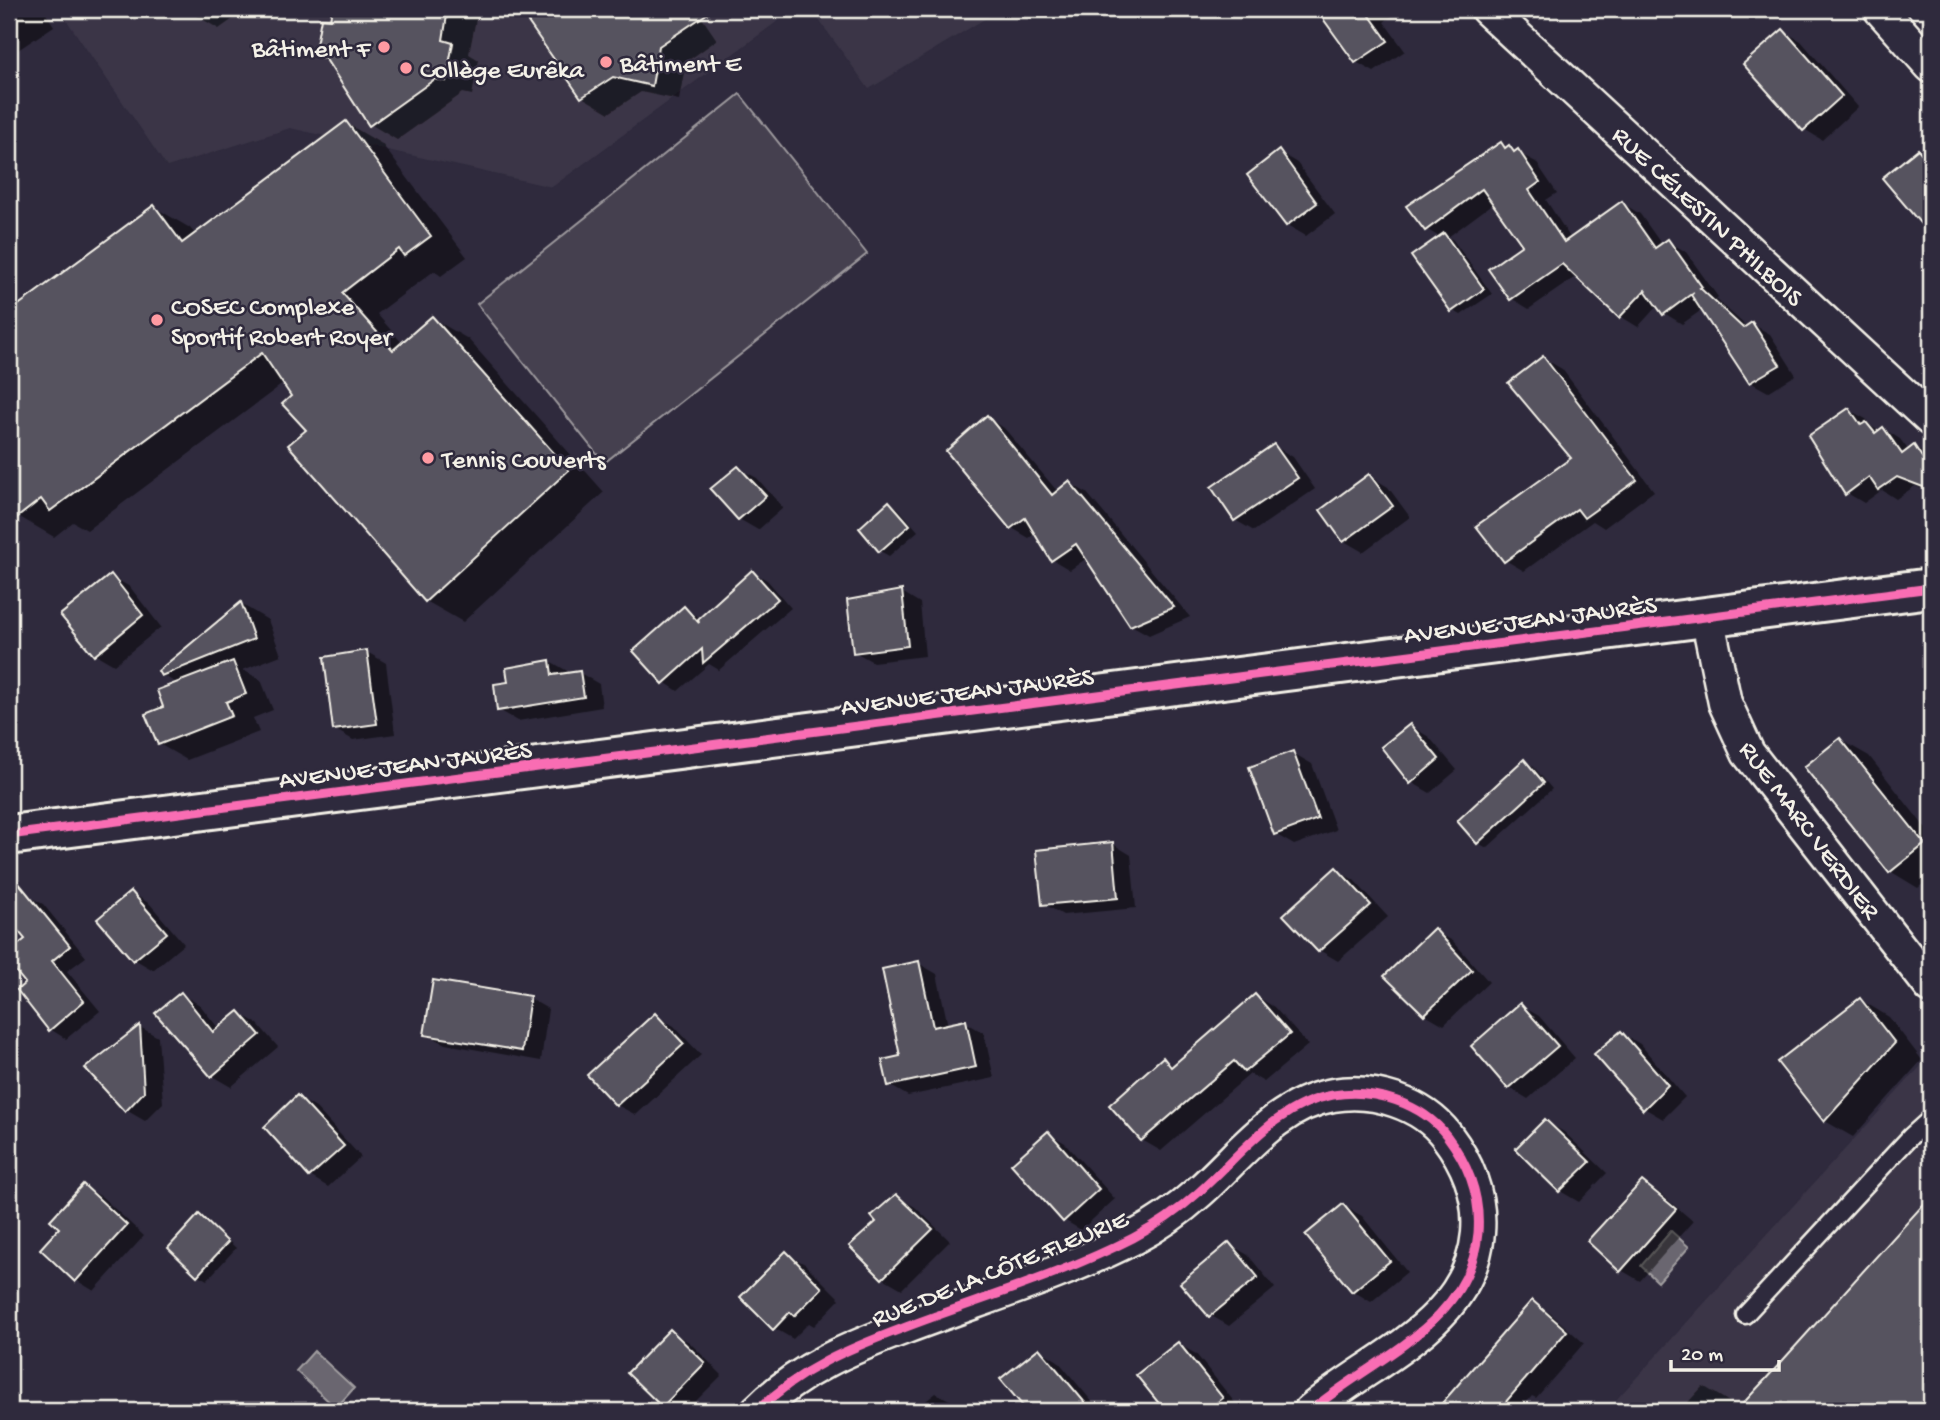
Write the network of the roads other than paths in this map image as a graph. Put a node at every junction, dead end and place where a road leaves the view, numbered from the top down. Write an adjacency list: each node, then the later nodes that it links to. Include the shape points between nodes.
1 (1487, 9): 4 (street, RUE CÉLESTIN PHILBOIS)
2 (1880, 9): 3 (street)
3 (1931, 66)
4 (1931, 420)
5 (1931, 588): 6 (main road, AVENUE JEAN JAURÈS)
6 (1707, 616): 7 (main road, AVENUE JEAN JAURÈS); 8 (street, RUE MARC VERDIER, via 1725,703 1748,753)
7 (9, 835)
8 (1931, 987)
9 (1931, 1118): 10 (lane)
10 (1745, 1315)
11 (757, 1411): 12 (street, RUE DE LA CÔTE FLEURIE, via 794,1378 836,1356 1090,1259 1135,1237 1189,1201 1271,1124 1298,1106 1333,1095 1390,1098 1444,1132 1460,1154 1474,1182 1479,1215 1476,1248 1469,1273 1453,1300 1432,1322)
12 (1310, 1411)

